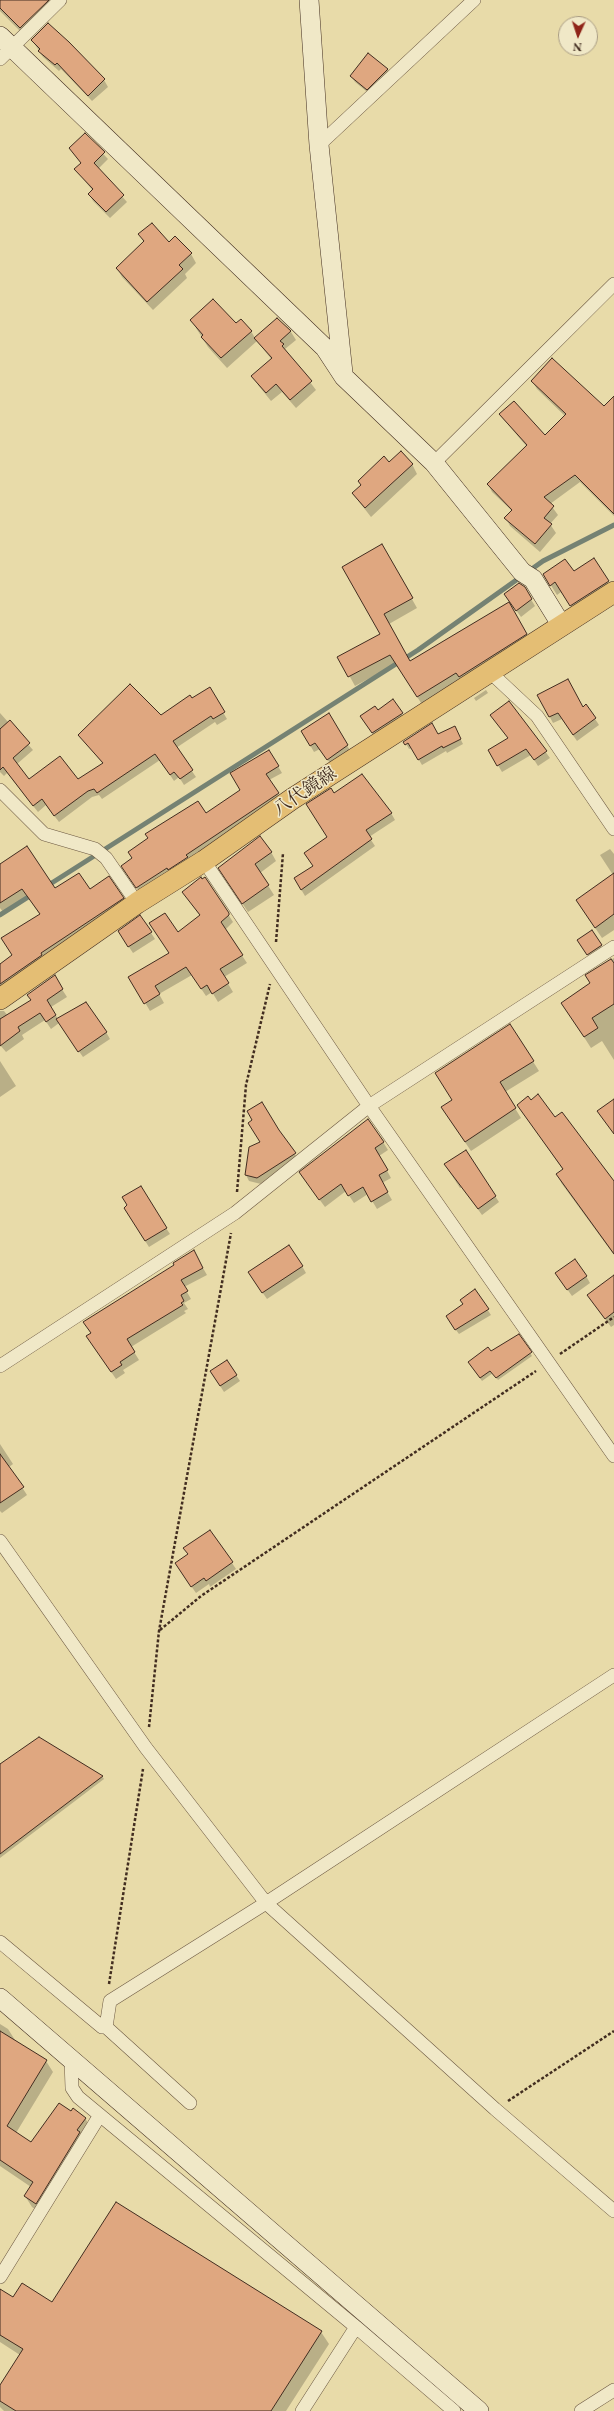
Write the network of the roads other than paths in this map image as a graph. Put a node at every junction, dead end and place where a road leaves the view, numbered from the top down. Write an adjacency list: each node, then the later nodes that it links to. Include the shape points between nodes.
1 (60, 0): 4 (street)
2 (309, 0): 5 (street)
3 (474, 0): 5 (street)
4 (4, 48): 7 (street, via 325,348)
5 (319, 145): 7 (street)
6 (614, 284): 8 (street)
7 (344, 377): 8 (street)
8 (434, 463): 10 (street, via 527,576)
9 (614, 592): 10 (main road, 八代鏡線)
10 (562, 626): 11 (main road, 八代鏡線)
11 (490, 672): 13 (street, via 537,716); 14 (main road, 八代鏡線, via 292,799)
12 (0, 790): 15 (street, via 44,834 95,849 106,858)
13 (614, 829)
14 (204, 861): 15 (main road, 八代鏡線); 18 (street)
15 (136, 903): 17 (main road, 八代鏡線)
16 (614, 947): 18 (street)
17 (0, 999)
18 (369, 1106): 19 (street, via 235,1213); 20 (street)
19 (0, 1366)
20 (614, 1456)
21 (0, 1541): 23 (street, via 146,1748)
22 (614, 1675): 23 (street)
23 (266, 1903): 28 (street, via 110,2001 106,2027); 30 (street, via 495,2109)
24 (0, 1942): 26 (street)
25 (0, 1998): 27 (street)
26 (102, 2027)
27 (71, 2058): 29 (street, via 72,2088 78,2097); 36 (street)
28 (190, 2102)
29 (100, 2115): 31 (street); 32 (street)
30 (614, 2211)
31 (1, 2272)
32 (356, 2327): 34 (street); 35 (street)
33 (614, 2390): 37 (street)
34 (302, 2411)
35 (454, 2411)
36 (479, 2411)
37 (581, 2411)

